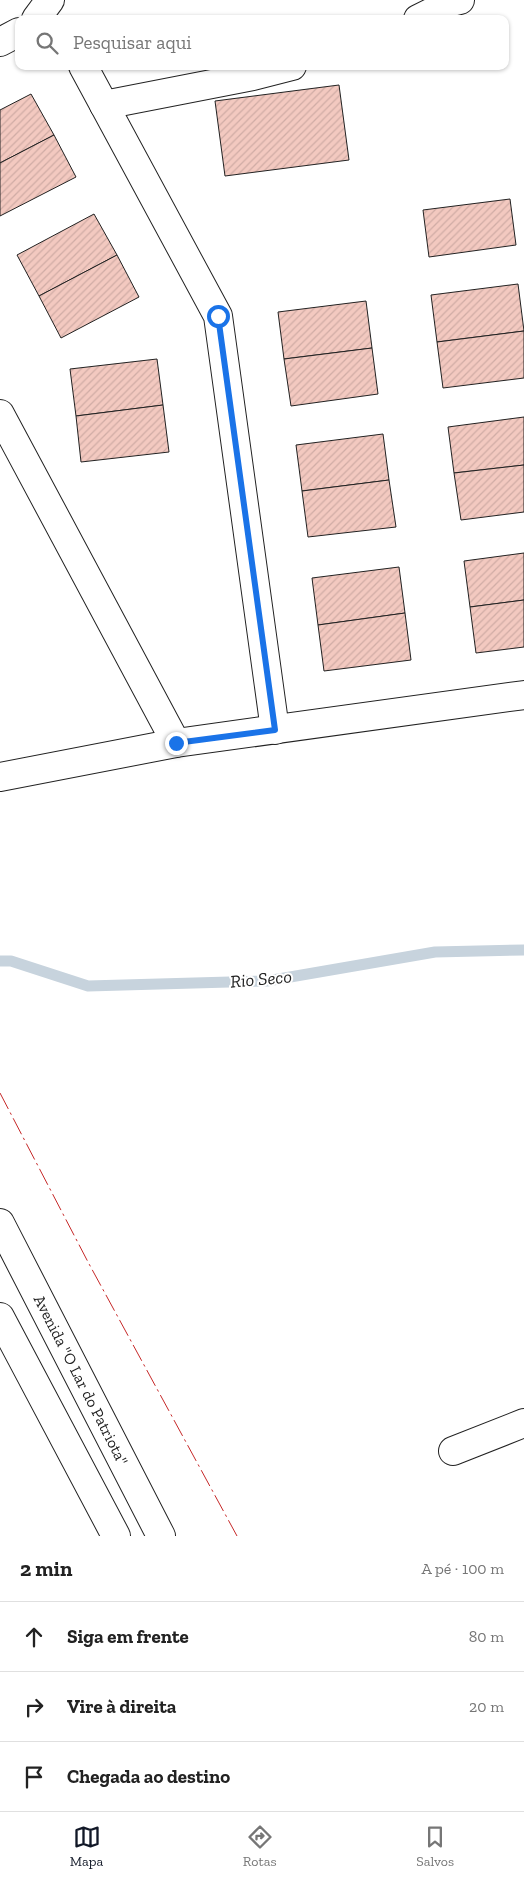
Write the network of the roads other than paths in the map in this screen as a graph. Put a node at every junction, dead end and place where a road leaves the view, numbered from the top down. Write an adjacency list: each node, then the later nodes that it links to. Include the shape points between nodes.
1 (460, 0): 2 (street)
2 (426, 15)
3 (15, 34): 4 (street)
4 (0, 42)
5 (85, 70): 7 (street)
6 (276, 70): 7 (street)
7 (104, 105): 10 (street, via 218,316)
8 (0, 414): 11 (street)
9 (524, 695): 10 (street)
10 (275, 730): 11 (street)
11 (176, 743): 12 (street)
12 (0, 777)
13 (0, 1223): 18 (street, Avenida "O Lar do Patriota")
14 (0, 1317): 17 (street)
15 (524, 1423): 16 (street)
16 (453, 1451)
17 (116, 1536)
18 (161, 1536)

